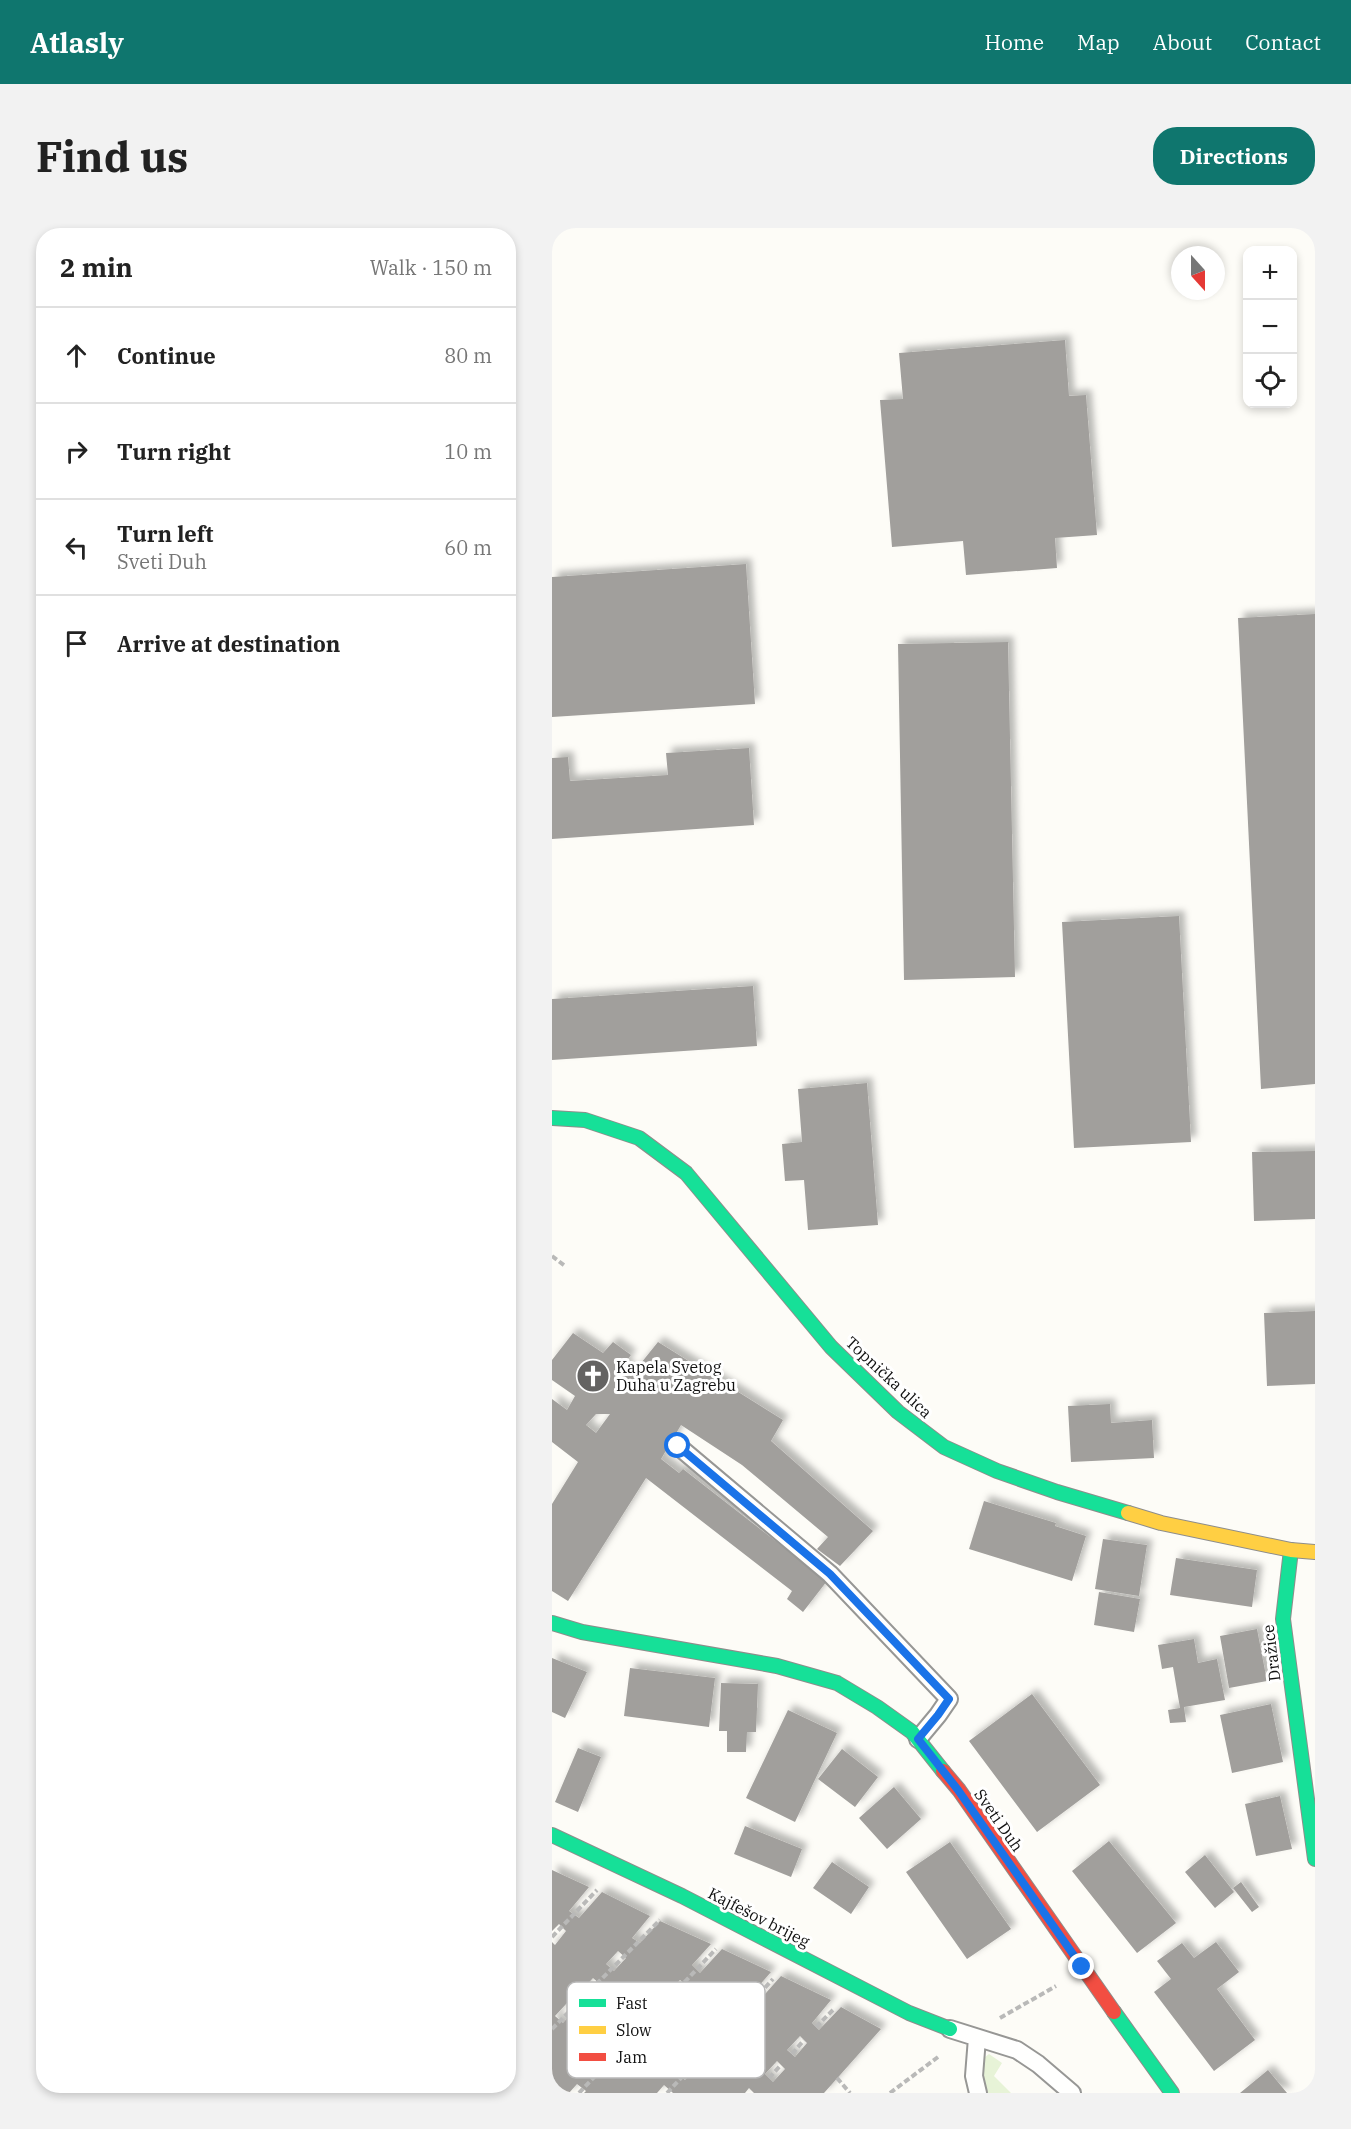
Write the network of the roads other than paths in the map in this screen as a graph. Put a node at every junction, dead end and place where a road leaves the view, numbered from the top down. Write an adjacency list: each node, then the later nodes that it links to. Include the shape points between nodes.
1 (552, 1118): 3 (street, Topnička ulica, via 585,1120 639,1138 686,1173 831,1347 898,1412 944,1447 997,1471 1161,1523)
2 (678, 1446): 6 (lane, via 830,1574 949,1699)
3 (1291, 1550): 4 (street, Topnička ulica); 8 (street, Dražice, via 1283,1619)
4 (1315, 1552)
5 (552, 1623): 6 (street, Sveti Duh, via 582,1632 777,1666 837,1683 877,1707)
6 (918, 1739): 13 (street, Sveti Duh)
7 (552, 1835): 9 (street, Kajfešov brijeg, via 682,1896 909,2013)
8 (1315, 1859)
9 (950, 2029): 10 (lane)
10 (977, 2038): 11 (lane, via 974,2076); 12 (lane, via 1017,2050)
11 (978, 2093)
12 (1072, 2093)
13 (1172, 2093)

